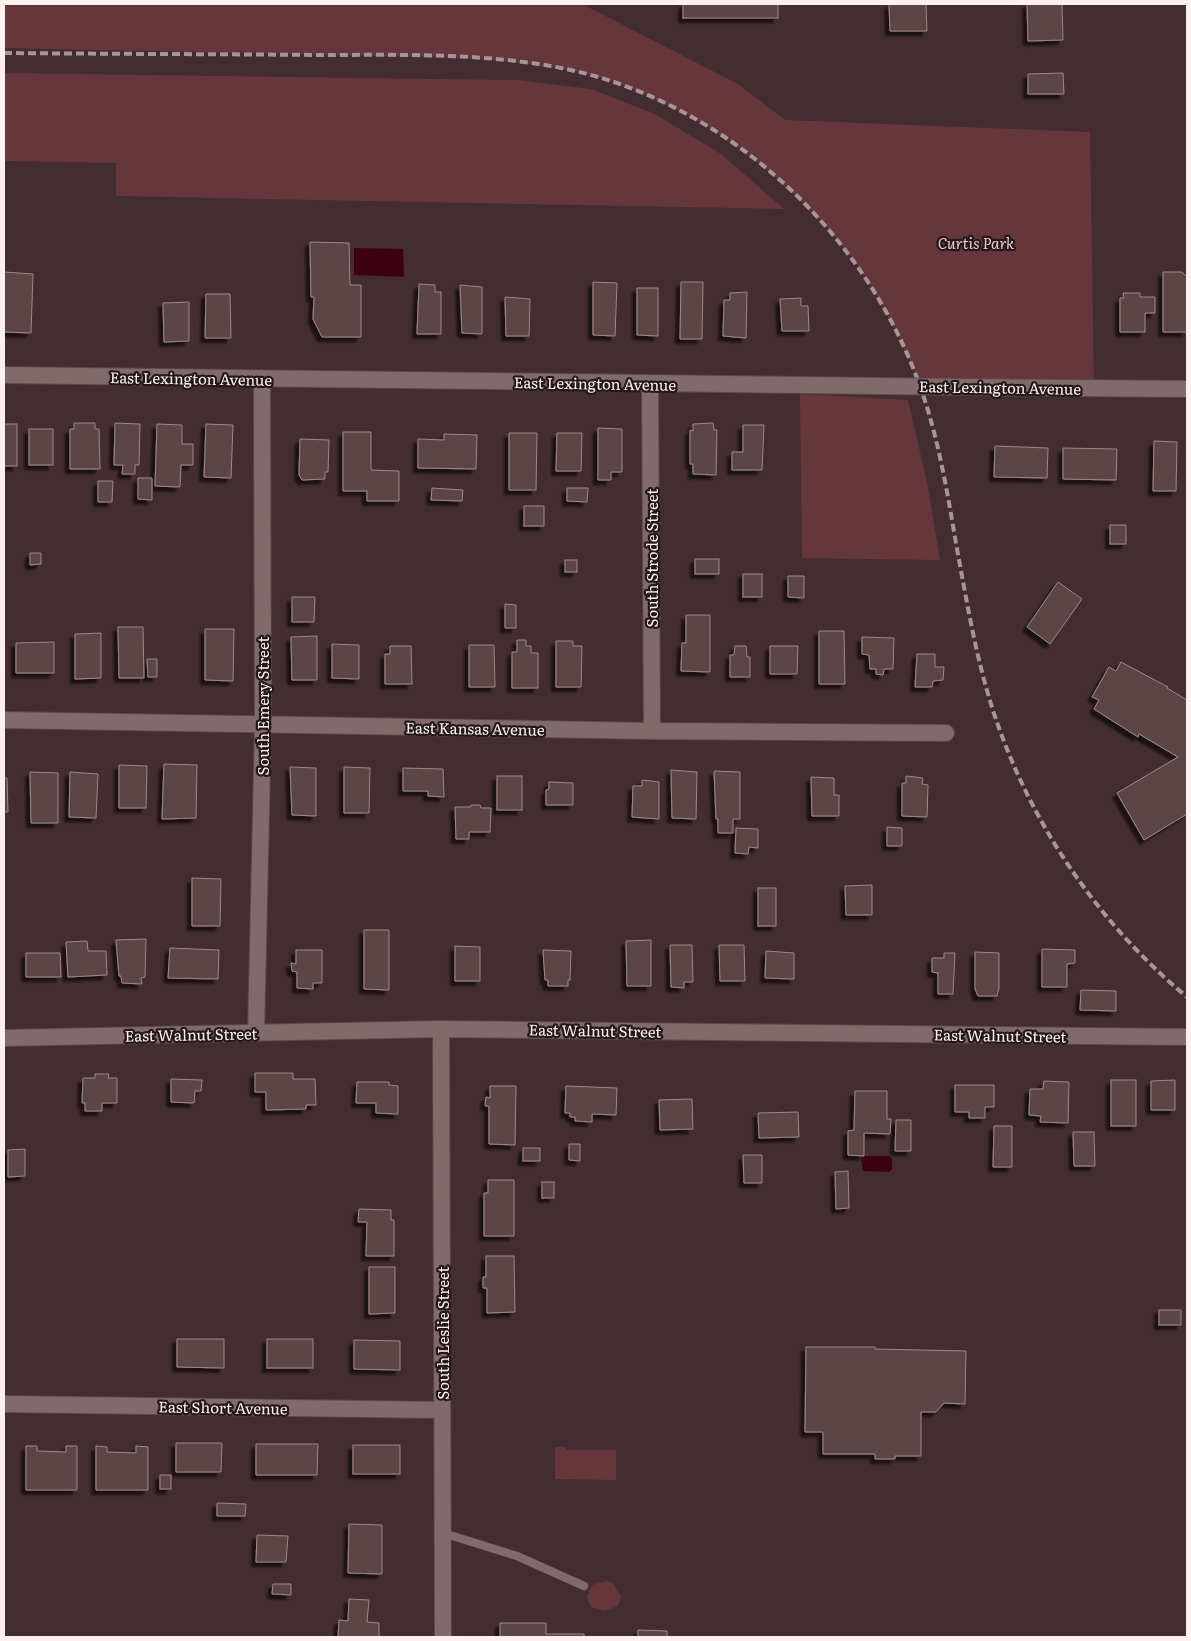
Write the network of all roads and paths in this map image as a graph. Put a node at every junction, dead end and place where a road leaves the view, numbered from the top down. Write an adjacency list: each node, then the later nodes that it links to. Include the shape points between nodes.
1 (4, 375): 2 (street, East Lexington Avenue)
2 (262, 379): 3 (street, East Lexington Avenue); 6 (street, South Emery Street)
3 (650, 384): 4 (street, East Lexington Avenue, bridge); 7 (street, South Strode Street)
4 (1187, 389)
5 (4, 720): 6 (street, East Kansas Avenue)
6 (263, 725): 7 (street, East Kansas Avenue); 10 (street, South Emery Street)
7 (652, 731): 8 (street, East Kansas Avenue)
8 (946, 733)
9 (441, 1029): 10 (street, East Walnut Street); 11 (street, East Walnut Street); 14 (street, South Leslie Street)
10 (256, 1032): 12 (street, East Walnut Street)
11 (1187, 1037)
12 (4, 1038)
13 (4, 1404): 14 (street, East Short Avenue)
14 (442, 1410): 15 (street, South Leslie Street)
15 (443, 1533): 16 (lane, via 517,1556); 17 (street, South Leslie Street)
16 (584, 1586)
17 (443, 1637)

